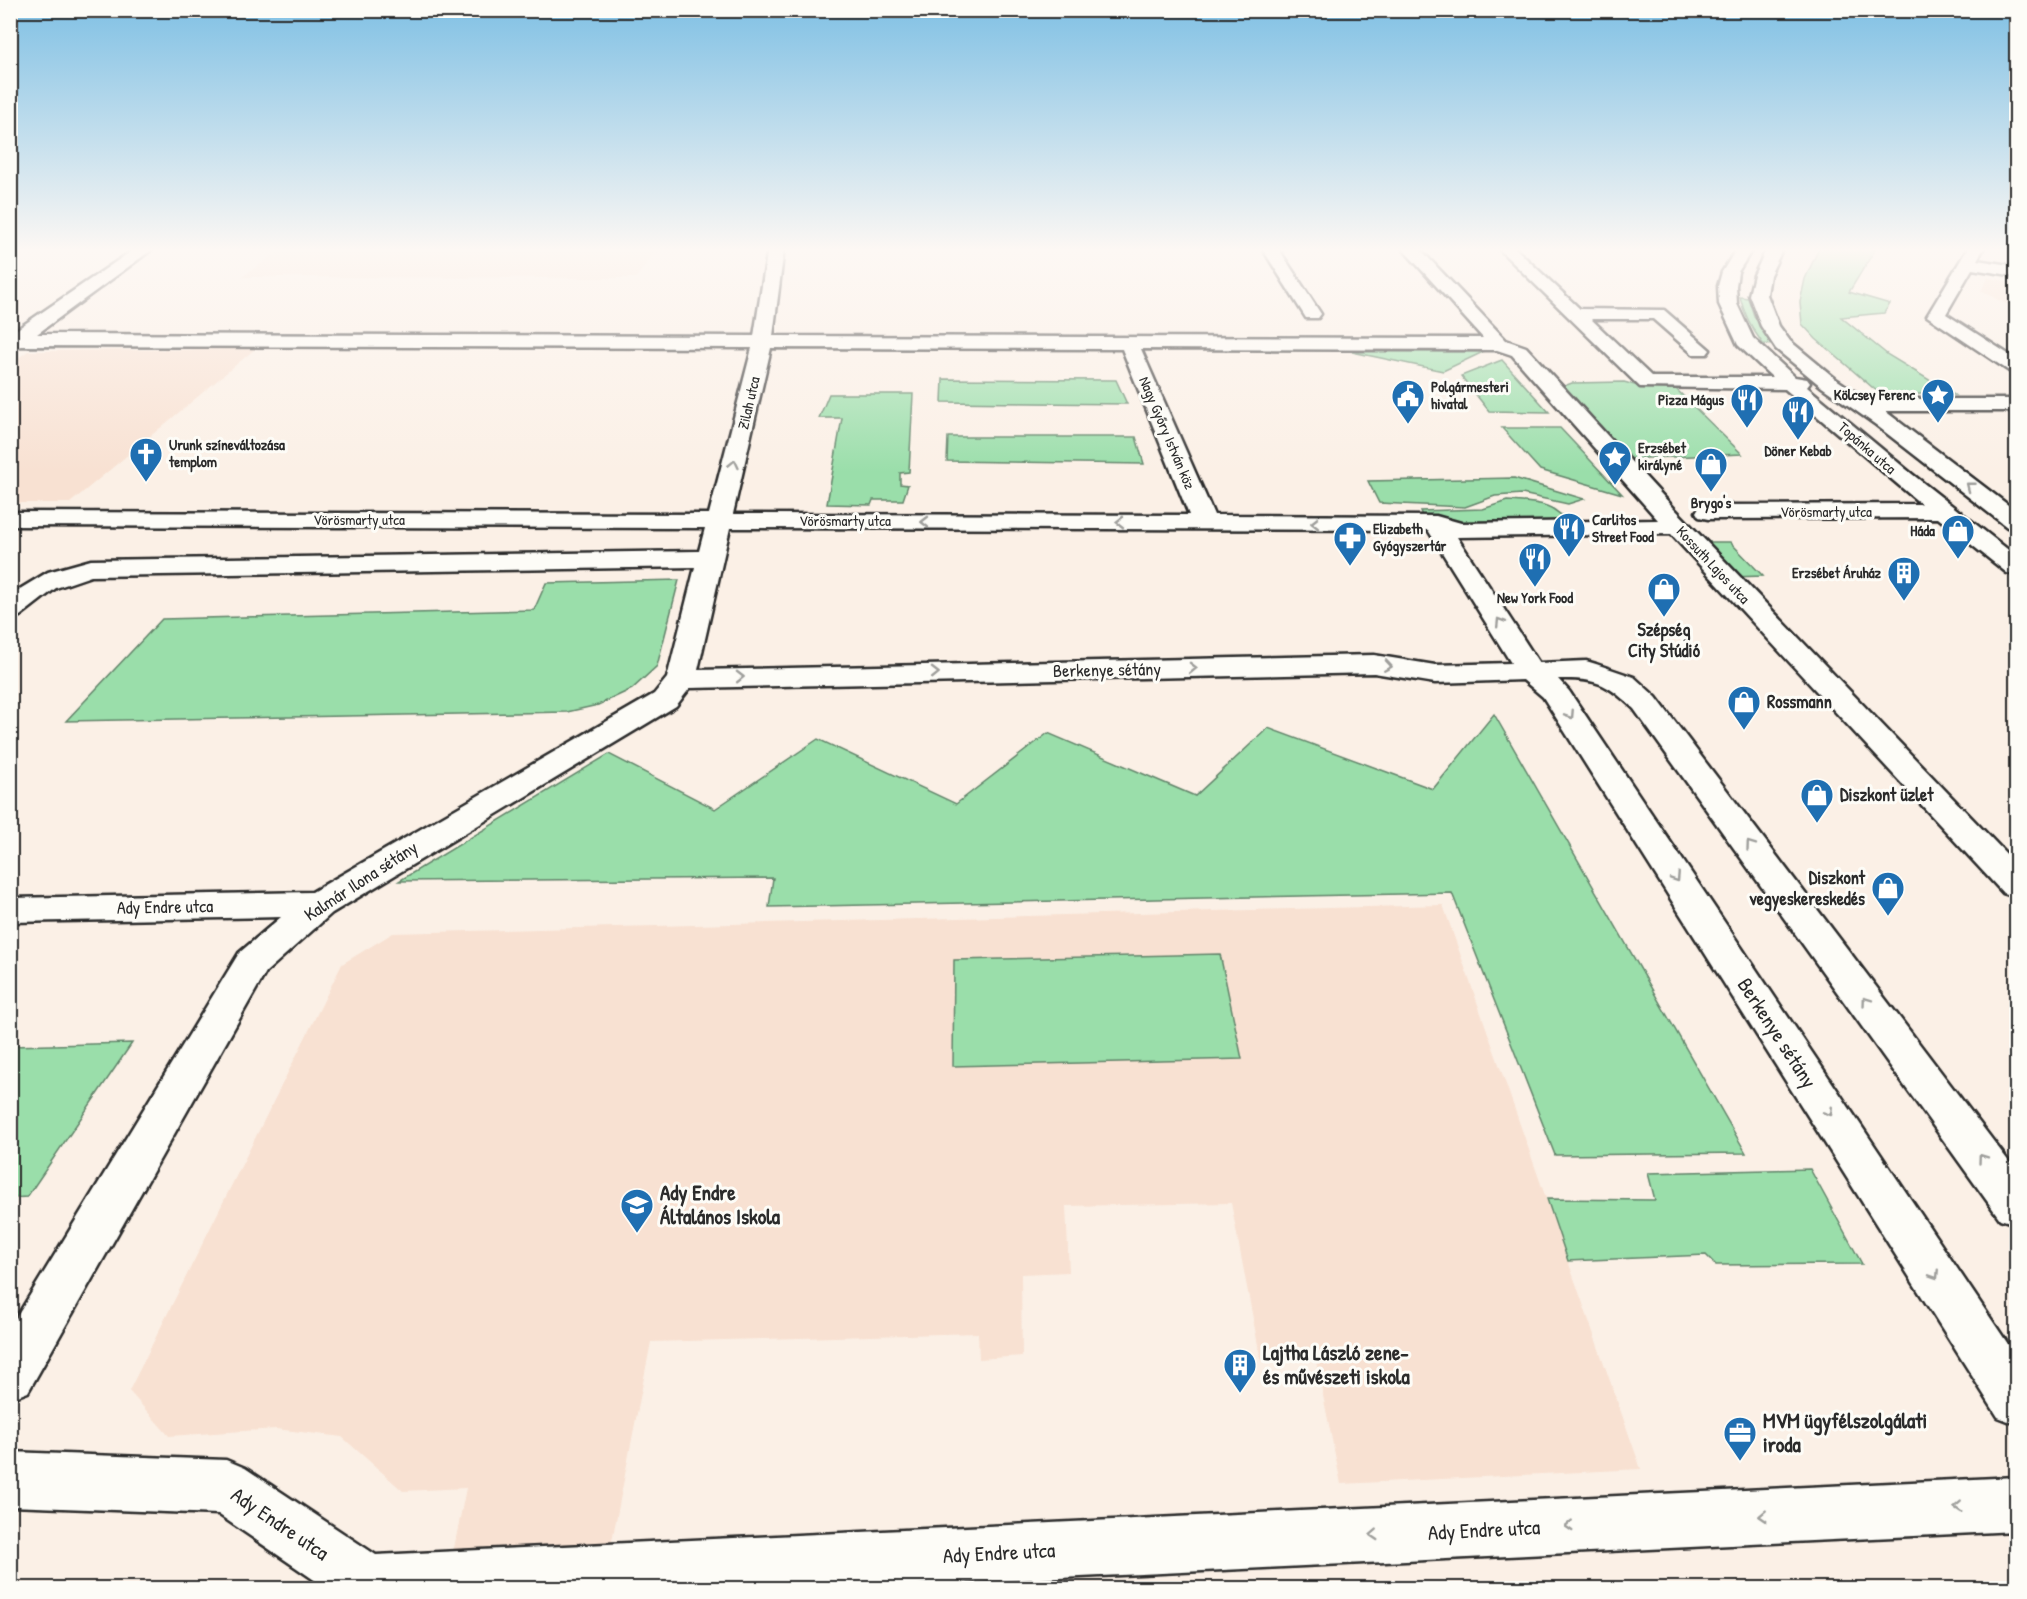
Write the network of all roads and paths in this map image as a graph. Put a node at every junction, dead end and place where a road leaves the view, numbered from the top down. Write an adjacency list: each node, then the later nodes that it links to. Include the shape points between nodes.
1 (39, 323): 9 (street)
2 (766, 323): 10 (street, Zilah utca)
3 (1479, 323): 12 (street, Kossuth Lajos utca)
4 (1585, 323): 15 (street, via 1647,383)
5 (1668, 323): 13 (street)
6 (1737, 323): 15 (street, Topánka utca, via 1746,341)
7 (1768, 323): 16 (street, Topánka utca, via 1783,345)
8 (1946, 323): 14 (street)
9 (13, 341): 10 (street)
10 (763, 342): 11 (street); 22 (street, Zilah utca, one-way to 10)
11 (1129, 343): 12 (street); 24 (street, Nagy Győry István köz)
12 (1499, 344): 26 (street, Kossuth Lajos utca, via 1519,351)
13 (1700, 350)
14 (2016, 367)
15 (1790, 383): 16 (street); 19 (street, Topánka utca)
16 (1829, 383): 17 (street, Topánka utca)
17 (1862, 405): 18 (street); 23 (street, Topánka utca, one-way to 17)
18 (2016, 405)
19 (1944, 511): 20 (street, Vörösmarty utca); 28 (street, Topánka utca)
20 (1708, 512)
21 (10, 519): 22 (street, Vörösmarty utca)
22 (721, 521): 24 (street, Vörösmarty utca, one-way to 22); 27 (street, Kalmár Ilona sétány)
23 (2016, 522)
24 (1205, 523): 25 (street, Vörösmarty utca, one-way to 24)
25 (1436, 523): 26 (street, Vörösmarty utca, via 1460,530); 30 (street, one-way to 25)
26 (1678, 527): 32 (street, Kossuth Lajos utca)
27 (712, 559): 29 (street, via 91,568 53,577); 31 (street, Kalmár Ilona sétány)
28 (2016, 568)
29 (10, 610)
30 (1531, 672): 31 (street, Berkenye sétány, one-way to 30, via 1374,664 1435,674); 35 (street, Berkenye sétány, one-way to 30, via 1645,703 1624,683 1586,670); 37 (street, Berkenye sétány, one-way to 37, via 1554,691)
31 (681, 679): 33 (street, Kalmár Ilona sétány, via 665,700)
32 (2016, 885)
33 (319, 903): 34 (street, Ady Endre utca); 36 (street, Kalmár Ilona sétány, via 252,963)
34 (10, 910)
35 (2016, 1205)
36 (10, 1375)
37 (2016, 1400)
38 (10, 1479): 39 (street, Ady Endre utca, one-way to 38, via 369,1584 226,1487)
39 (2016, 1504)

